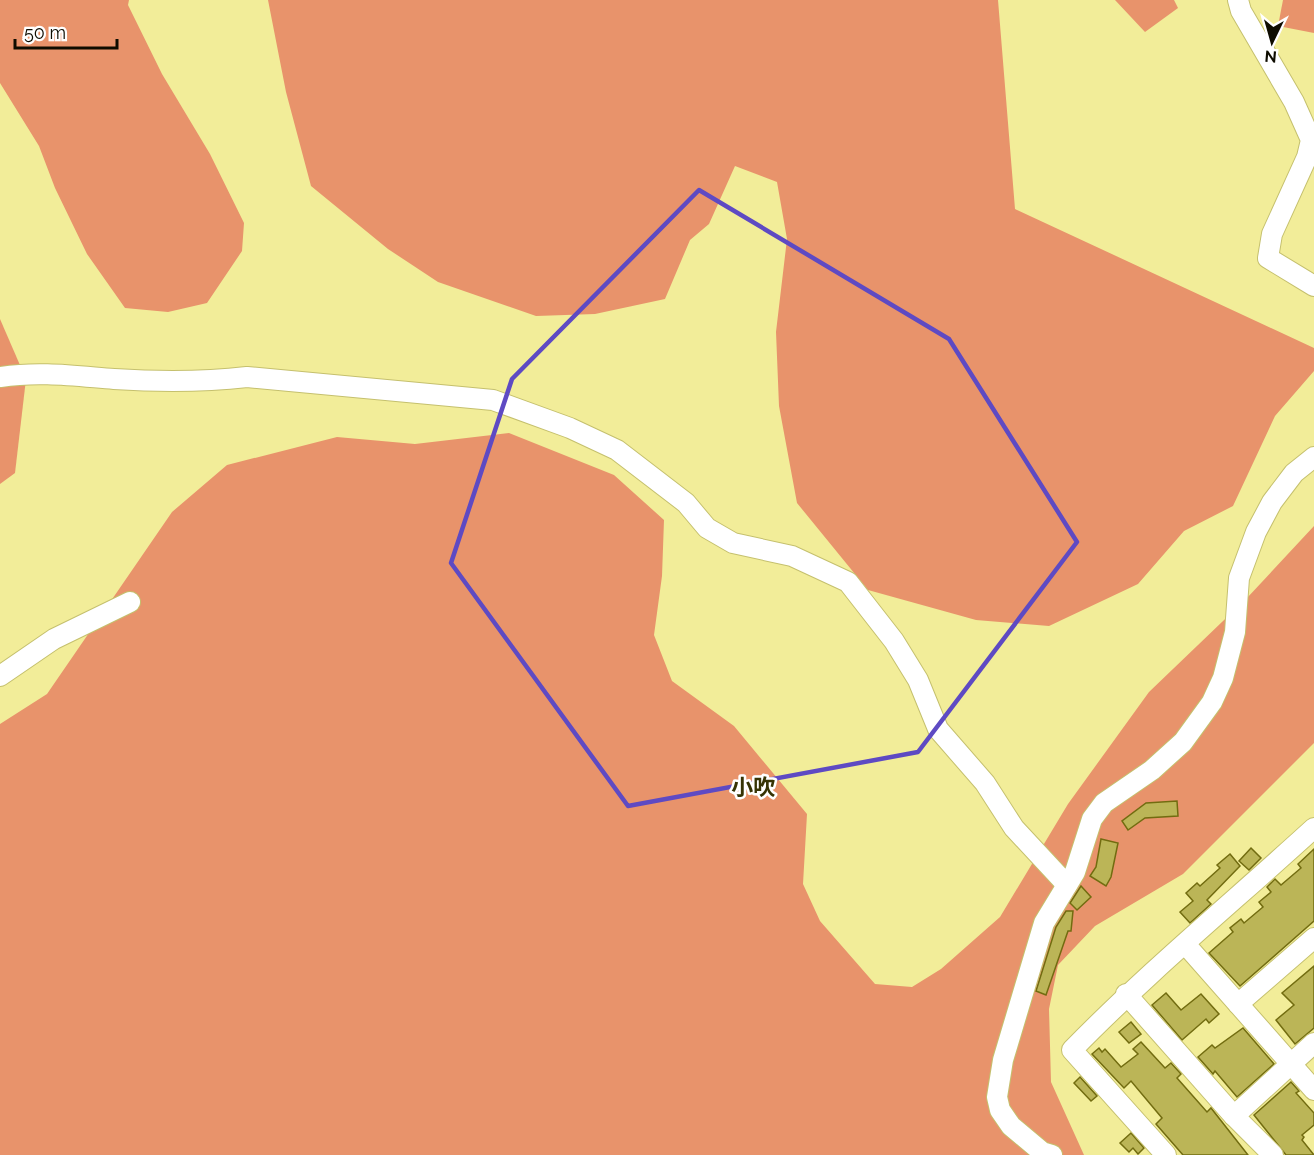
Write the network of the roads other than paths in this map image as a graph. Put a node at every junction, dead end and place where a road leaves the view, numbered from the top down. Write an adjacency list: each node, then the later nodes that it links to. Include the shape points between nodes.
1 (1238, 0): 2 (street, via 1311,140 1272,234 1268,258)
2 (1314, 286)
3 (0, 377): 8 (street, via 27,373 211,381 248,376 492,400 617,450 686,503 707,528 733,543 792,556 848,582 894,641 918,680 938,729 985,783 1014,828)
4 (1314, 457): 8 (street, via 1294,473 1256,532 1239,578 1235,632 1212,702 1183,742 1152,770 1104,803 1092,819)
5 (130, 602): 6 (street, via 54,639)
6 (0, 676)
7 (1314, 828): 10 (street)
8 (1067, 885): 17 (street, via 1044,923 1003,1060 997,1097 1011,1126 1042,1152)
9 (1314, 938): 12 (street)
10 (1186, 945): 11 (street); 12 (street)
11 (1126, 994): 16 (street); 18 (street, via 1072,1050)
12 (1238, 1004): 14 (street)
13 (1314, 1043): 14 (street)
14 (1291, 1065): 15 (street); 16 (street)
15 (1314, 1090)
16 (1234, 1116): 19 (street)
17 (1052, 1155)
18 (1166, 1155)
19 (1273, 1155)

